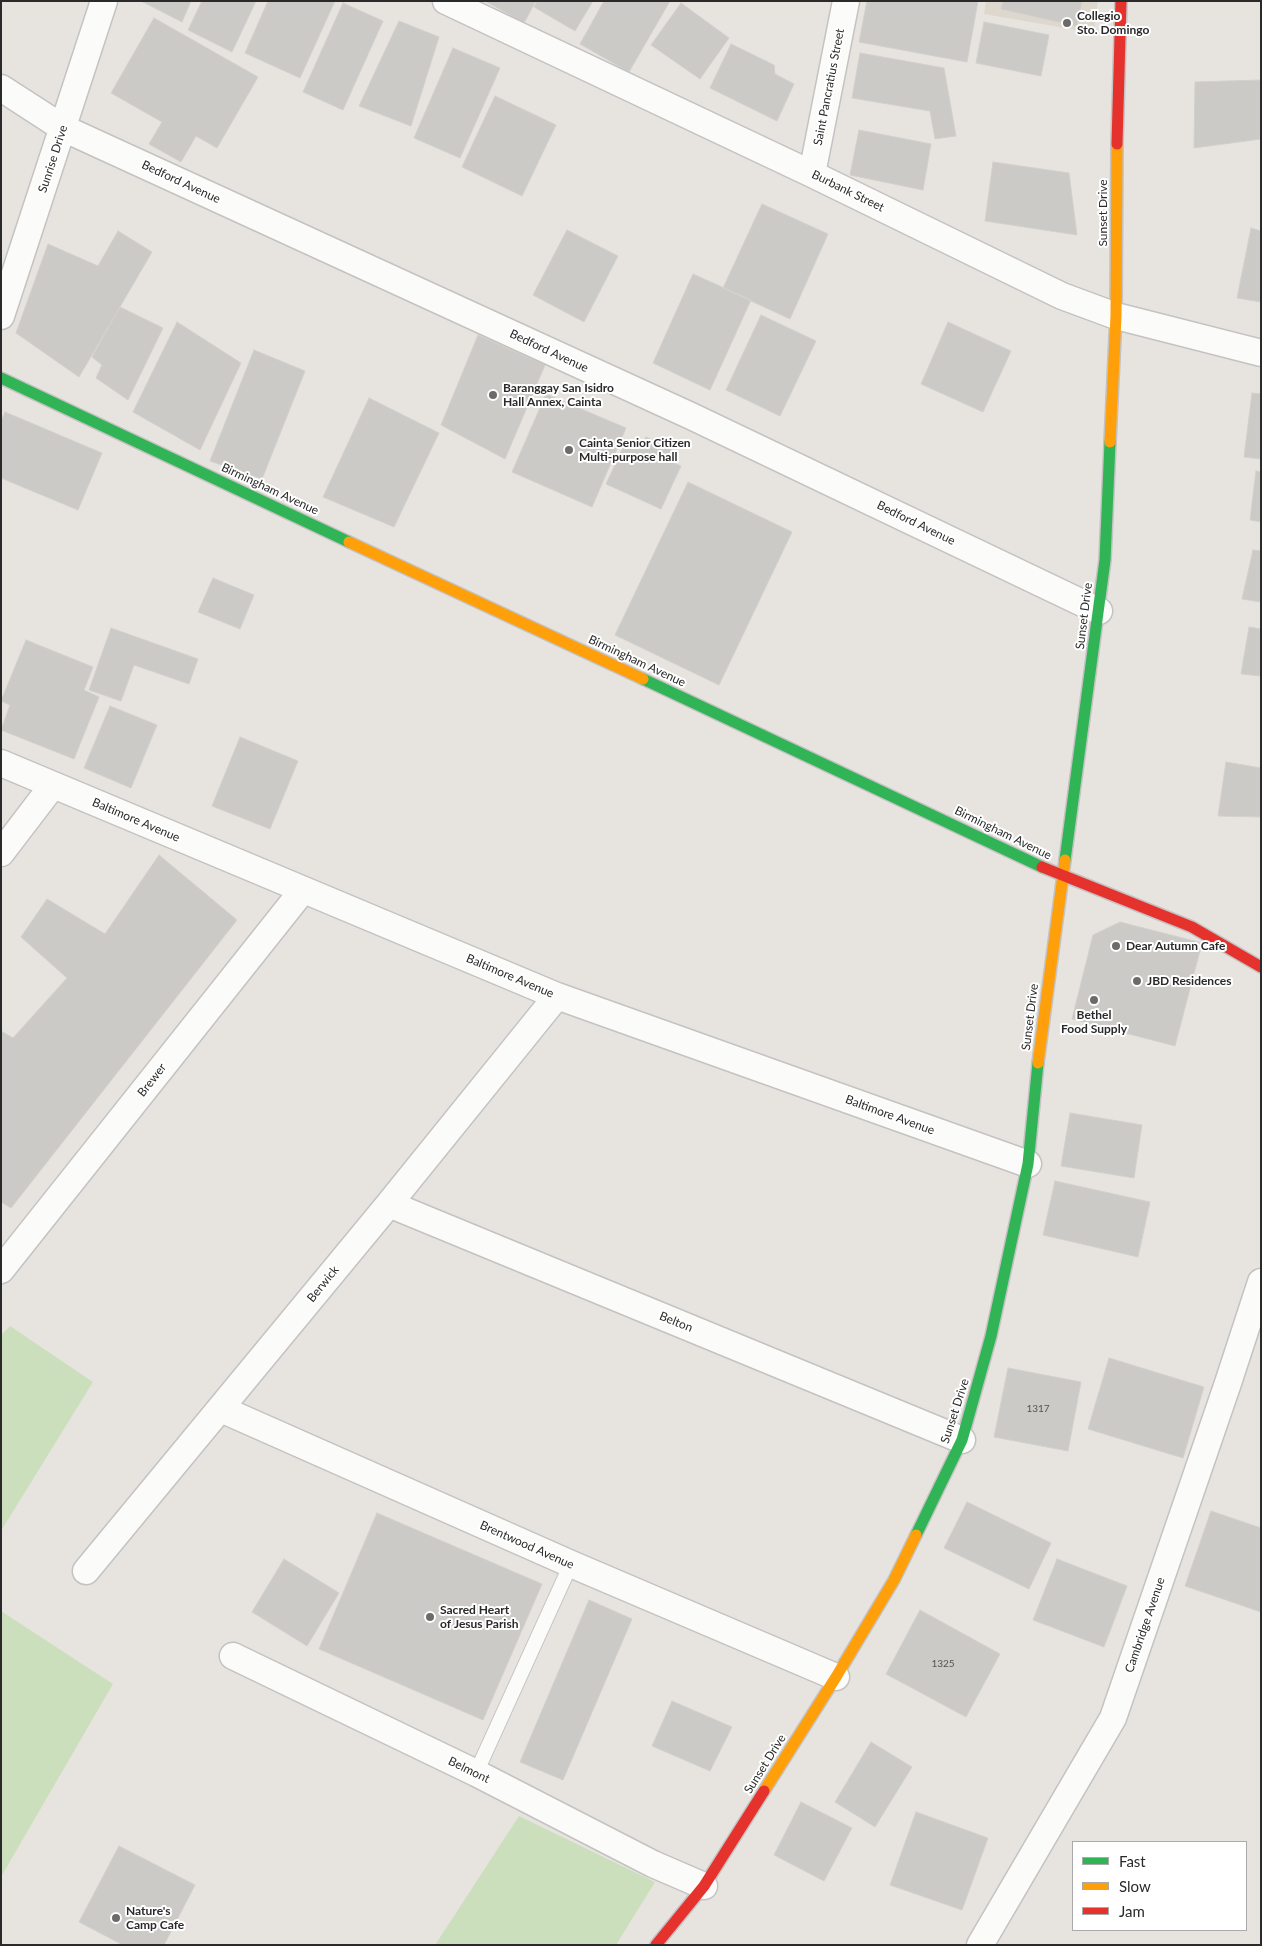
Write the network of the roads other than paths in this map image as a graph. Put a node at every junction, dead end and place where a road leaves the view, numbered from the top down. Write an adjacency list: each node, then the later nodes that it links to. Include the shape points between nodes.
1 (104, 1): 6 (street, Sunrise Drive)
2 (446, 1): 7 (street, Burbank Street)
3 (846, 1): 7 (street, Saint Pancratius Street)
4 (1120, 1): 9 (street, Sunset Drive)
5 (1, 88): 6 (street, Bedford Avenue)
6 (63, 128): 8 (street, Sunrise Drive); 12 (street, Bedford Avenue, via 691,416)
7 (812, 174): 9 (street, Burbank Street, via 1062,296)
8 (1, 316)
9 (1116, 316): 10 (street, Burbank Street); 12 (street, Sunset Drive, via 1105,560)
10 (1261, 353)
11 (1, 378): 16 (street, Birmingham Avenue)
12 (1099, 611): 16 (street, Sunset Drive)
13 (1, 763): 14 (street, Baltimore Avenue)
14 (53, 785): 15 (street); 17 (street, Baltimore Avenue)
15 (1, 853)
16 (1062, 876): 18 (street, Birmingham Avenue, via 1192,928); 20 (street, Sunset Drive)
17 (303, 890): 19 (street, Baltimore Avenue); 22 (street, Brewer)
18 (1261, 967)
19 (557, 996): 20 (street, Baltimore Avenue); 21 (street, Berwick)
20 (1028, 1164): 25 (street, Sunset Drive, via 992,1336)
21 (389, 1204): 24 (street, Berwick); 25 (street, Belton)
22 (1, 1270)
23 (1261, 1282): 33 (street, Cambridge Avenue, via 1113,1718)
24 (221, 1408): 26 (street, Brentwood Avenue); 27 (street, Berwick)
25 (962, 1440): 29 (street, Sunset Drive, via 894,1580)
26 (570, 1564): 29 (street, Brentwood Avenue); 30 (lane)
27 (86, 1571)
28 (233, 1656): 30 (street, Belmont)
29 (836, 1677): 31 (street, Sunset Drive)
30 (476, 1773): 31 (street, Belmont, via 653,1864)
31 (704, 1886): 32 (street, Sunset Drive)
32 (656, 1945)
33 (980, 1945)

